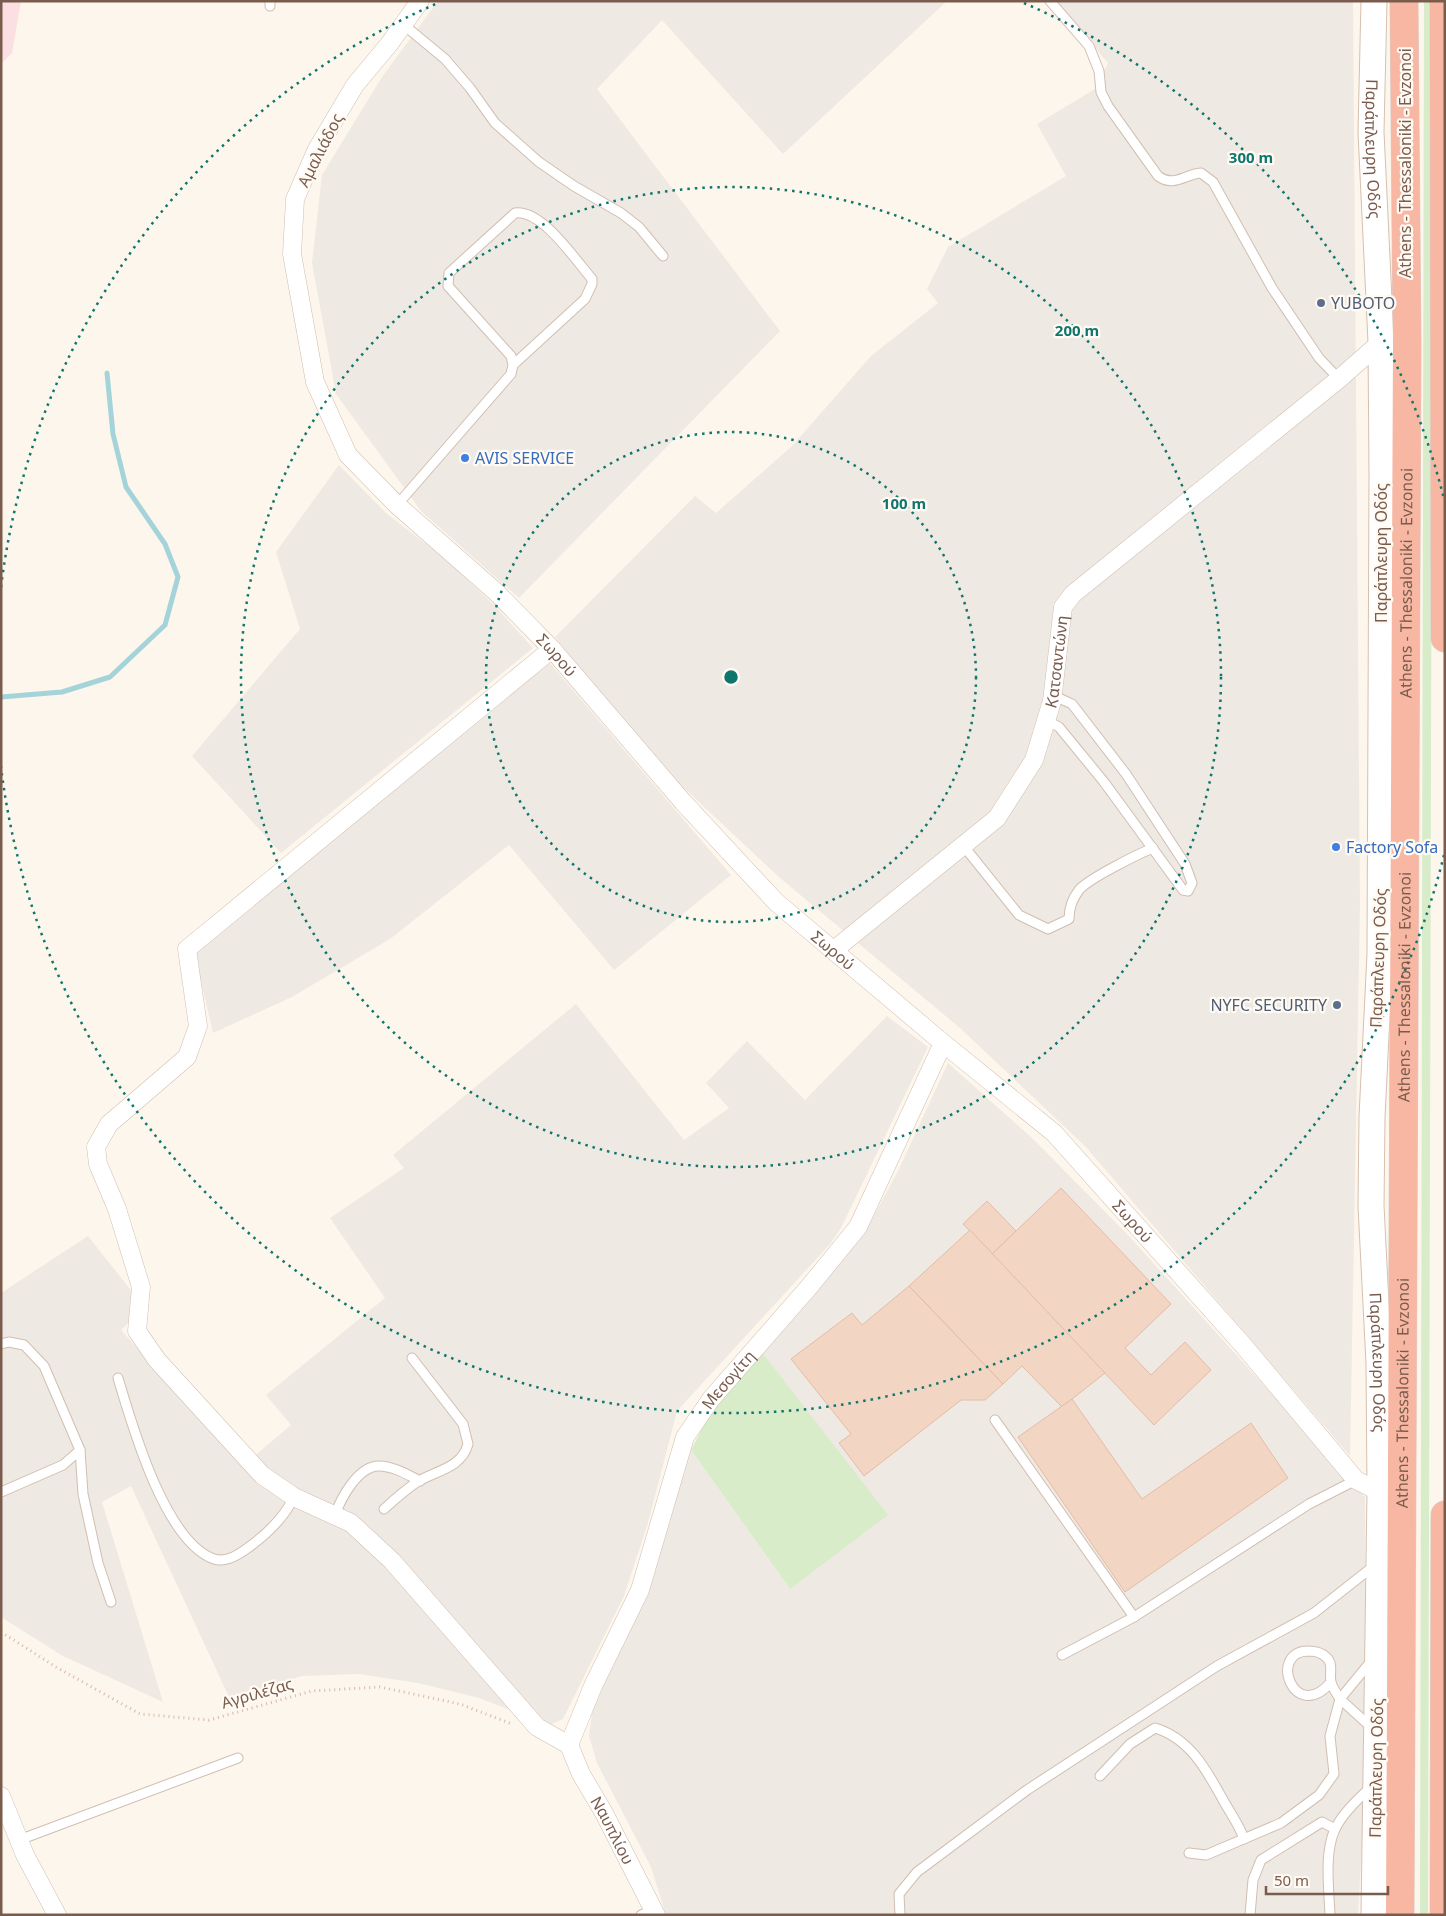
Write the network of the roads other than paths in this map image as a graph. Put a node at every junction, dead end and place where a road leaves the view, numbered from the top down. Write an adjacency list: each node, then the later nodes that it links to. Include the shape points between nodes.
1 (420, 1): 6 (street, Αμαλιάδος)
2 (1050, 1): 10 (lane, via 1089,46 1108,106 1158,176 1165,182 1173,182 1192,173 1202,173 1213,182 1272,288 1319,358)
3 (1374, 1): 8 (street, Παράπλευρη Οδός, via 1371,140)
4 (1404, 1): 57 (highway, Athens - Thessaloniki - Evzonoi, via 1406,355)
5 (1444, 1): 13 (highway)
6 (404, 25): 7 (lane, via 445,60 495,123 524,149 574,186 621,212 640,227); 11 (street, Αμαλιάδος, via 355,85 317,149 295,199 292,254)
7 (664, 256)
8 (1381, 342): 10 (street, Κατσαντώνη); 29 (street, Παράπλευρη Οδός, via 1380,954 1371,1206 1379,1363)
9 (513, 365): 9 (lane, via 510,356 448,286 447,280 450,273 515,213 522,212 545,225 592,279 592,284 585,299); 12 (lane, via 502,386)
10 (1339, 379): 15 (street, Κατσαντώνη, via 1073,594 1063,607)
11 (315, 382): 12 (street, Σωρού, via 348,455)
12 (396, 505): 14 (street, Σωρού, via 496,592)
13 (1445, 638)
14 (552, 649): 19 (street, Σωρού, via 683,802 776,902); 30 (street, via 186,949 198,1026 187,1057 110,1124 96,1147 98,1164 117,1208 141,1287 137,1331 157,1360 262,1475)
15 (1052, 695): 16 (street, Κατσαντώνη); 18 (lane, via 1072,704 1126,774 1185,864 1192,883 1188,891 1183,890)
16 (1046, 720): 17 (street, Κατσαντώνη, via 1034,760 997,818); 18 (lane, via 1059,727)
17 (962, 844): 18 (lane, via 1019,915 1048,929 1070,920 1070,908 1079,890 1133,856); 19 (street, Κατσαντώνη)
18 (1153, 848)
19 (834, 950): 20 (street, Σωρού)
20 (943, 1043): 26 (street, Σωρού, via 1054,1133 1243,1345); 42 (street, Μεσογίτη, via 858,1227 711,1398 685,1437 640,1590 593,1686)
21 (1, 1344): 25 (lane, via 24,1345 44,1366)
22 (412, 1358): 27 (lane, via 462,1424 468,1444 460,1458 448,1468)
23 (118, 1378): 30 (lane, via 139,1448 173,1519 195,1548 215,1559 241,1554 268,1533)
24 (995, 1420): 36 (lane)
25 (80, 1450): 28 (lane, via 63,1465); 35 (lane, via 83,1494 98,1563)
26 (1356, 1480): 29 (street, Σωρού); 36 (lane, via 1309,1504)
27 (420, 1481): 31 (lane); 32 (lane, via 380,1466 371,1468 347,1488)
28 (1, 1492)
29 (1380, 1492): 34 (street, Παράπλευρη Οδός)
30 (294, 1497): 32 (street)
31 (384, 1509)
32 (334, 1515): 42 (street, via 351,1523 392,1561 537,1727)
33 (1445, 1515): 58 (highway)
34 (1379, 1562): 37 (street, Παράπλευρη Οδός); 53 (lane, via 1314,1613 1217,1666 1019,1796 917,1872 899,1894)
35 (111, 1602)
36 (1134, 1617): 38 (lane)
37 (1378, 1652): 40 (lane); 41 (street, Παράπλευρη Οδός)
38 (1062, 1656)
39 (1331, 1682): 39 (lane, via 1332,1669 1326,1657 1315,1651 1302,1651 1292,1658 1287,1671 1289,1683 1298,1693 1310,1696 1323,1692); 40 (lane)
40 (1340, 1699): 41 (lane); 48 (lane, via 1330,1736 1334,1774 1319,1795 1281,1823)
41 (1376, 1732): 45 (street, Παράπλευρη Οδός)
42 (569, 1745): 51 (street, Ναυπλίου)
43 (238, 1758): 49 (lane)
44 (1100, 1776): 48 (lane, via 1130,1744 1155,1728 1171,1733 1184,1743 1212,1777)
45 (1376, 1781): 47 (lane); 56 (street, Παράπλευρη Οδός)
46 (1, 1796): 49 (street)
47 (1335, 1829): 54 (lane, via 1322,1822 1261,1860 1253,1880); 55 (lane, via 1328,1869)
48 (1244, 1839): 50 (lane, via 1206,1854)
49 (19, 1840): 52 (street)
50 (1189, 1853)
51 (650, 1913)
52 (57, 1915)
53 (900, 1915)
54 (1250, 1915)
55 (1330, 1915)
56 (1374, 1915)
57 (1400, 1915)
58 (1444, 1915)

